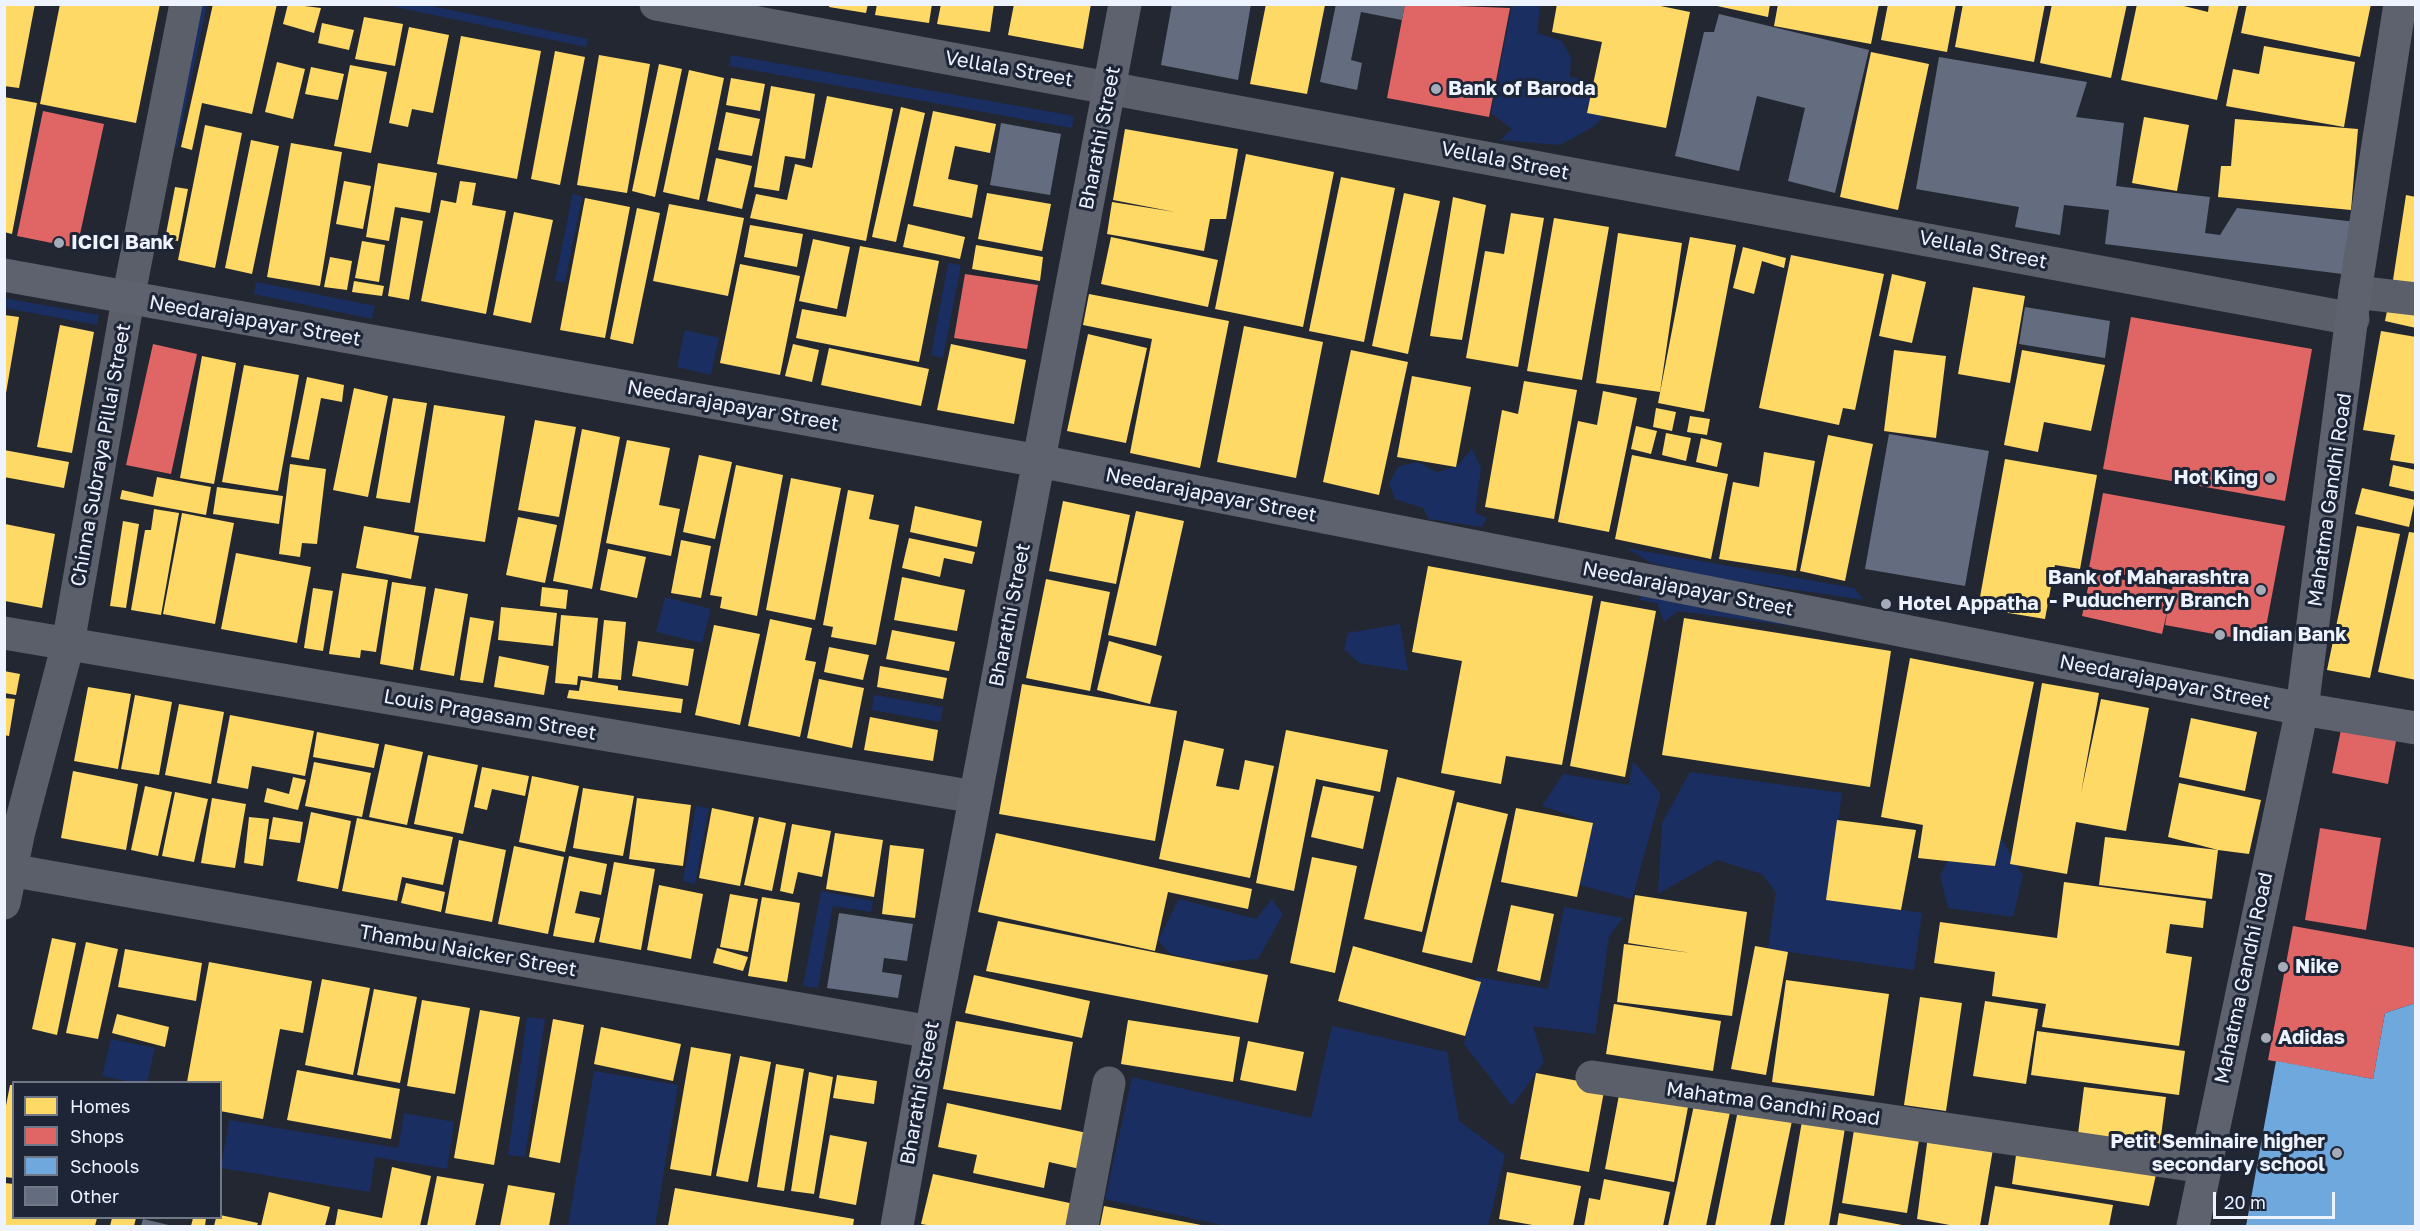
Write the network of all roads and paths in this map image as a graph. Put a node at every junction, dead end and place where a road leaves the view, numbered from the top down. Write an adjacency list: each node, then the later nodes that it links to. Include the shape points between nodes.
1 (186, 4): 7 (street, Chinna Subraya Pillai Street)
2 (656, 4): 5 (street, Vellala Street)
3 (1125, 4): 5 (street, Bharathi Street)
4 (2400, 4): 9 (street, Mahatma Gandhi Road)
5 (1110, 88): 9 (street, Vellala Street); 10 (street, Bharathi Street)
6 (4, 275): 7 (street, Needarajapayar Street)
7 (128, 298): 10 (street, Needarajapayar Street); 12 (street, Chinna Subraya Pillai Street)
8 (2415, 299): 9 (street, Vellala Street)
9 (2354, 306): 13 (street, Mahatma Gandhi Road)
10 (1039, 461): 13 (street, Needarajapayar Street); 15 (street, Bharathi Street)
11 (4, 633): 12 (street, Louis Pragasam Street)
12 (68, 644): 15 (street, Louis Pragasam Street); 16 (street, Chinna Subraya Pillai Street)
13 (2302, 709): 14 (street, Needarajapayar Street); 21 (street, Mahatma Gandhi Road)
14 (2415, 728)
15 (975, 797): 18 (street, Bharathi Street)
16 (8, 870): 17 (street, Chinna Subraya Pillai Street); 18 (street, Thambu Naicker Street)
17 (4, 903)
18 (931, 1032): 22 (street, Bharathi Street)
19 (1592, 1077): 21 (street, Mahatma Gandhi Road)
20 (1109, 1083): 23 (street)
21 (2204, 1167): 24 (street, Mahatma Gandhi Road)
22 (897, 1227)
23 (1082, 1227)
24 (2193, 1227)

